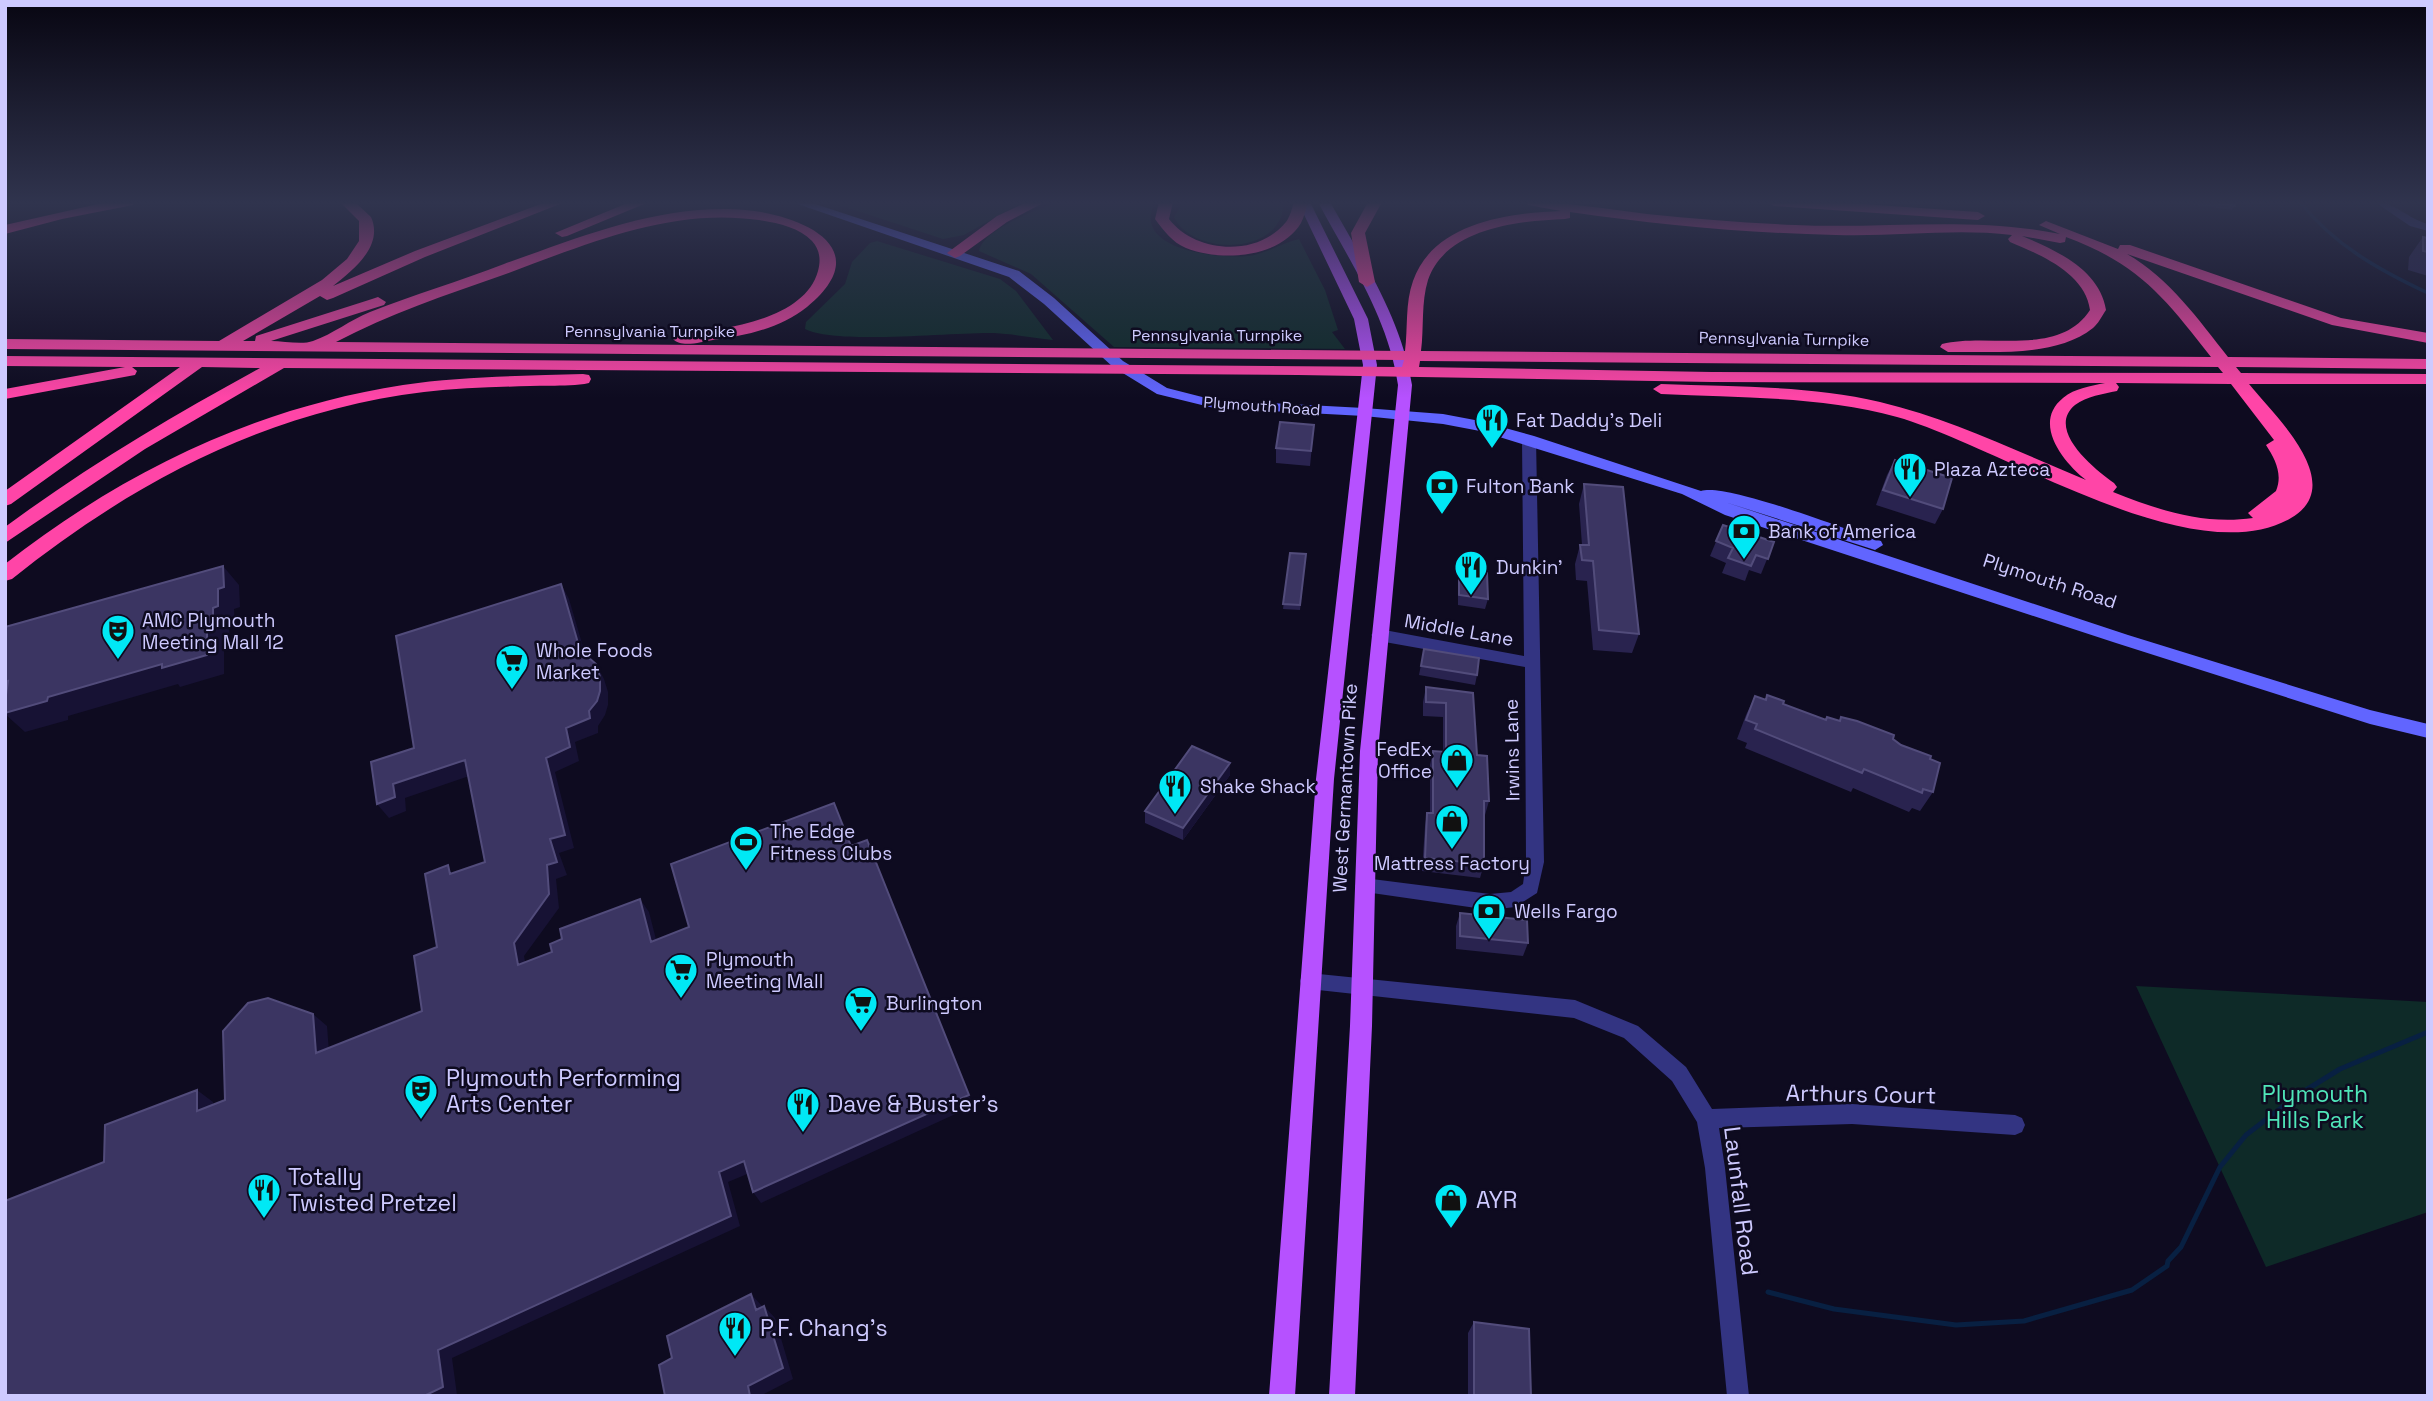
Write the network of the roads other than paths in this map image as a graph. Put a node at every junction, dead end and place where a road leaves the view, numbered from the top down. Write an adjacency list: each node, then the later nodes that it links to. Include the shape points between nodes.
1 (349, 267): 17 (highway)
2 (386, 267): 17 (highway)
3 (475, 267): 34 (highway, via 337,317 182,361)
4 (476, 267): 18 (highway)
5 (508, 267): 18 (highway)
6 (829, 267): 25 (highway, via 813,293 759,325 713,335)
7 (995, 267): 35 (main road, Plymouth Road, via 1026,282 1097,346 1148,384 1214,404)
8 (1337, 267): 35 (main road, West Germantown Pike, via 1369,348 1370,383)
9 (1359, 267): 16 (main road)
10 (1365, 267): 16 (highway)
11 (1427, 267): 24 (highway, via 1420,280)
12 (2071, 267): 26 (highway, via 2094,290 2096,308 2092,319 2074,332 2038,342 1762,352)
13 (2124, 267): 19 (highway)
14 (2139, 267): 19 (highway, via 2162,286)
15 (2180, 267): 21 (highway, via 2338,322)
16 (1367, 282): 24 (main road)
17 (322, 293): 39 (highway, via 129,411)
18 (363, 321): 40 (highway, via 223,395)
19 (2184, 321): 37 (highway)
20 (5, 332): 23 (highway)
21 (2428, 338)
22 (5, 344): 23 (highway, Pennsylvania Turnpike)
23 (154, 345): 25 (highway, Pennsylvania Turnpike)
24 (1406, 348): 33 (highway)
25 (544, 349): 26 (highway, Pennsylvania Turnpike)
26 (1751, 357): 28 (highway, Pennsylvania Turnpike)
27 (5, 361): 29 (highway, Pennsylvania Turnpike)
28 (2428, 363)
29 (892, 367): 30 (highway, Pennsylvania Turnpike); 41 (highway, via 804,375 480,383 360,397 268,423 187,454 90,508)
30 (1298, 370): 31 (highway, Pennsylvania Turnpike, via 1712,377); 37 (highway, via 1855,402 1925,421 2156,515 2219,526 2269,520 2300,499 2306,481 2303,467 2293,449)
31 (2273, 378): 32 (highway, Pennsylvania Turnpike); 37 (highway, via 2091,390 2067,403 2056,428 2071,458 2113,490 2179,514 2231,518 2267,509 2281,498 2288,484 2284,459)
32 (2428, 379)
33 (1405, 385): 36 (main road, West Germantown Pike)
34 (11, 394)
35 (1364, 412): 36 (main road, Plymouth Road); 46 (main road, West Germantown Pike, via 1325,779)
36 (1401, 415): 38 (main road, Plymouth Road, via 1461,422); 42 (main road, West Germantown Pike)
37 (2261, 418)
38 (1529, 439): 43 (street, Irwins Lane); 44 (main road, Plymouth Road, via 1687,490 1730,511 2122,639)
39 (5, 500)
40 (5, 537)
41 (5, 574)
42 (1379, 635): 43 (street, Middle Lane); 45 (main road, West Germantown Pike, via 1368,751)
43 (1532, 663): 45 (street, Irwins Lane, via 1535,862 1531,888 1515,899 1490,902)
44 (2428, 731)
45 (1364, 886): 47 (main road, West Germantown Pike)
46 (1309, 981): 47 (street, Launfall Road); 50 (main road, West Germantown Pike)
47 (1362, 988): 48 (street, Launfall Road, via 1576,1009 1631,1032 1679,1074); 51 (main road, West Germantown Pike)
48 (1707, 1119): 49 (street, Arthurs Court, via 1852,1114); 52 (street, Launfall Road)
49 (2015, 1125)
50 (1282, 1396)
51 (1342, 1396)
52 (1738, 1396)

